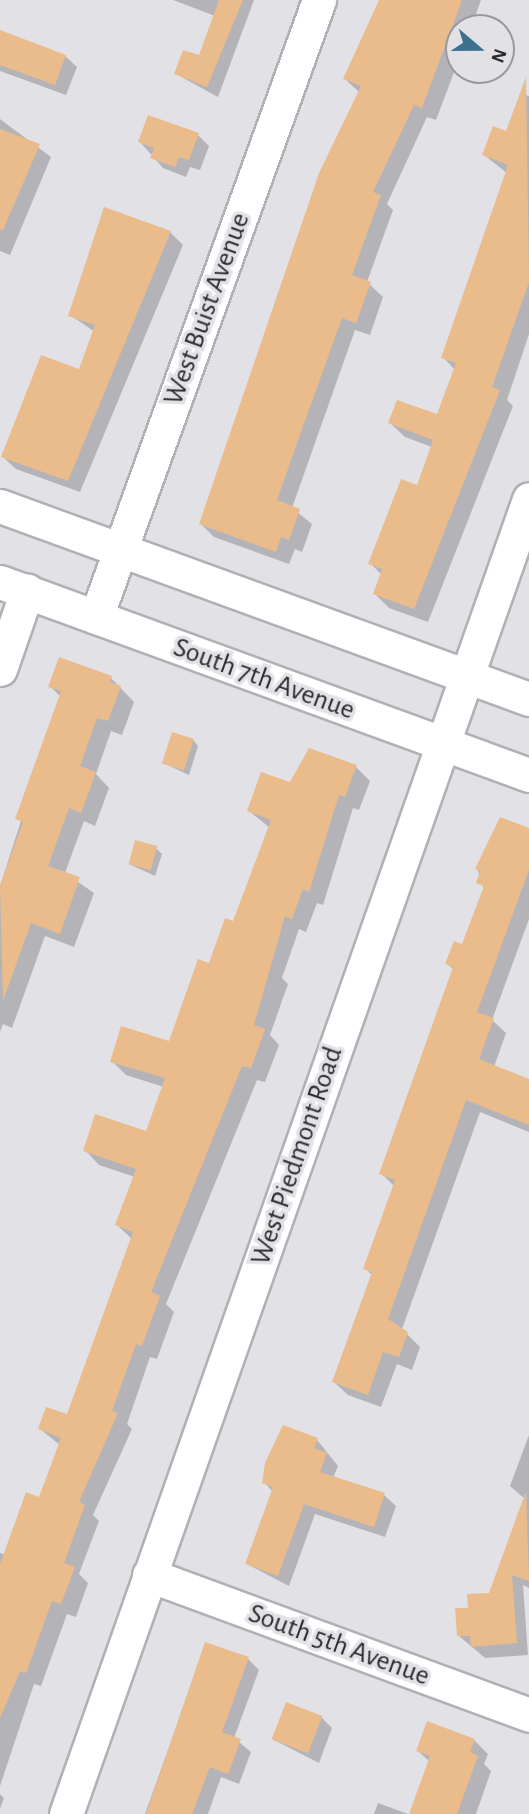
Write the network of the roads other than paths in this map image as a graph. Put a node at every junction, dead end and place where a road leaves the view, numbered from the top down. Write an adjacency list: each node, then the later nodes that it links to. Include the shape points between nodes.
1 (319, 0): 4 (street, West Buist Avenue)
2 (529, 499): 8 (street, West Piedmont Road)
3 (0, 506): 4 (street)
4 (120, 551): 6 (street, West Buist Avenue); 8 (street)
5 (14, 586): 6 (street, South 7th Avenue); 7 (street)
6 (96, 617): 10 (street, South 7th Avenue)
7 (0, 669)
8 (465, 677): 9 (street); 10 (street, West Piedmont Road)
9 (529, 699)
10 (443, 744): 11 (street, South 7th Avenue); 12 (street, West Piedmont Road)
11 (529, 775)
12 (149, 1575): 13 (street, South 5th Avenue); 14 (street, West Piedmont Road)
13 (529, 1715)
14 (66, 1814)

